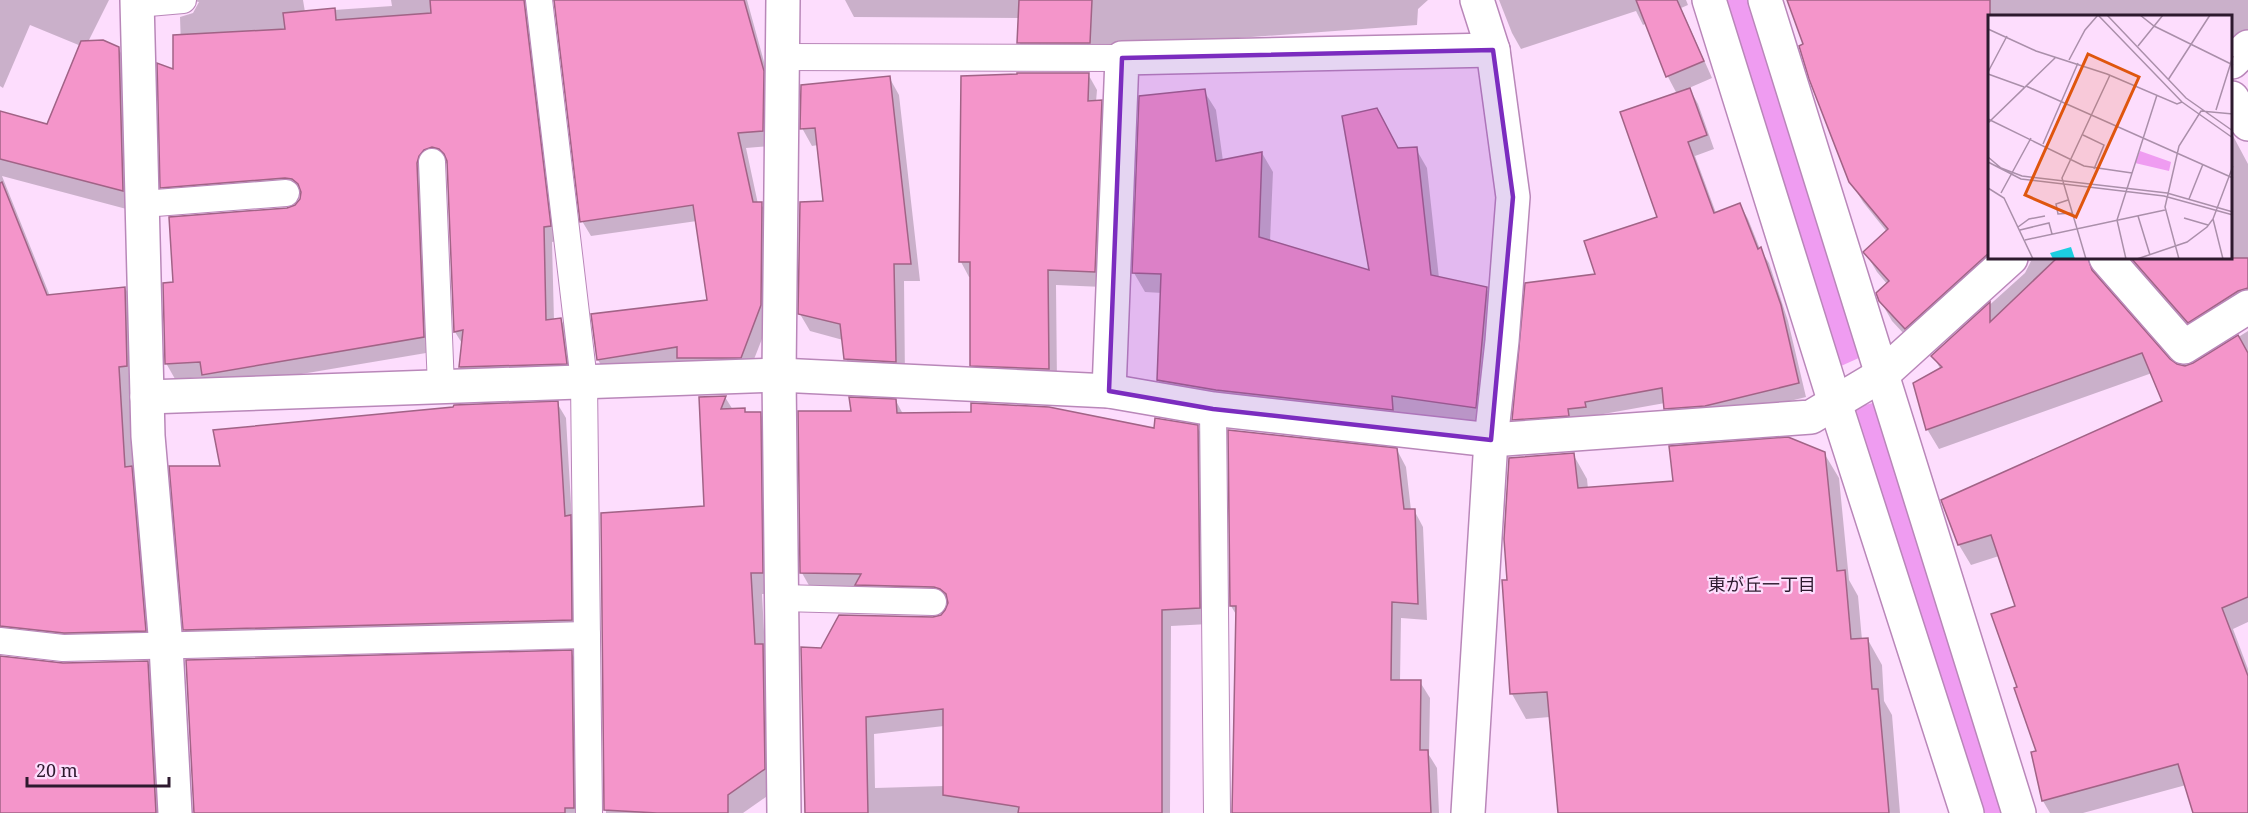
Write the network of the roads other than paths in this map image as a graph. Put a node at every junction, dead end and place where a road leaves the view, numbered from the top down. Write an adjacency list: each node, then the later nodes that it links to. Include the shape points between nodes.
1 (183, 0): 7 (lane)
2 (539, 0): 23 (lane)
3 (783, 0): 10 (street)
4 (1477, 0): 9 (street)
5 (1709, 0): 27 (street)
6 (1765, 0): 21 (street)
7 (137, 2): 17 (street)
8 (2248, 47): 12 (street)
9 (1493, 50): 11 (street); 29 (street, via 1513,198)
10 (783, 57): 11 (lane); 22 (street)
11 (1122, 58): 25 (street)
12 (2233, 61)
13 (2233, 100): 14 (street)
14 (2248, 124)
15 (432, 162): 24 (lane)
16 (286, 193): 17 (lane)
17 (143, 204): 26 (street)
18 (2009, 260): 21 (street)
19 (2108, 260): 20 (street, via 2184,348)
20 (2248, 308)
21 (1883, 374): 27 (street); 41 (street)
22 (779, 375): 23 (street); 25 (street); 30 (street)
23 (584, 381): 24 (street); 32 (lane)
24 (441, 387): 26 (street)
25 (1108, 391): 28 (street)
26 (147, 397): 34 (street)
27 (1835, 403): 29 (street, via 1811,417); 40 (street)
28 (1213, 409): 29 (street); 38 (lane)
29 (1491, 440): 39 (street)
30 (782, 597): 31 (lane); 37 (street)
31 (933, 602)
32 (587, 635): 34 (lane); 36 (lane)
33 (0, 641): 34 (lane, via 63,648)
34 (166, 646): 35 (street)
35 (175, 813)
36 (589, 813)
37 (784, 813)
38 (1217, 813)
39 (1468, 813)
40 (1967, 813)
41 (2019, 813)

